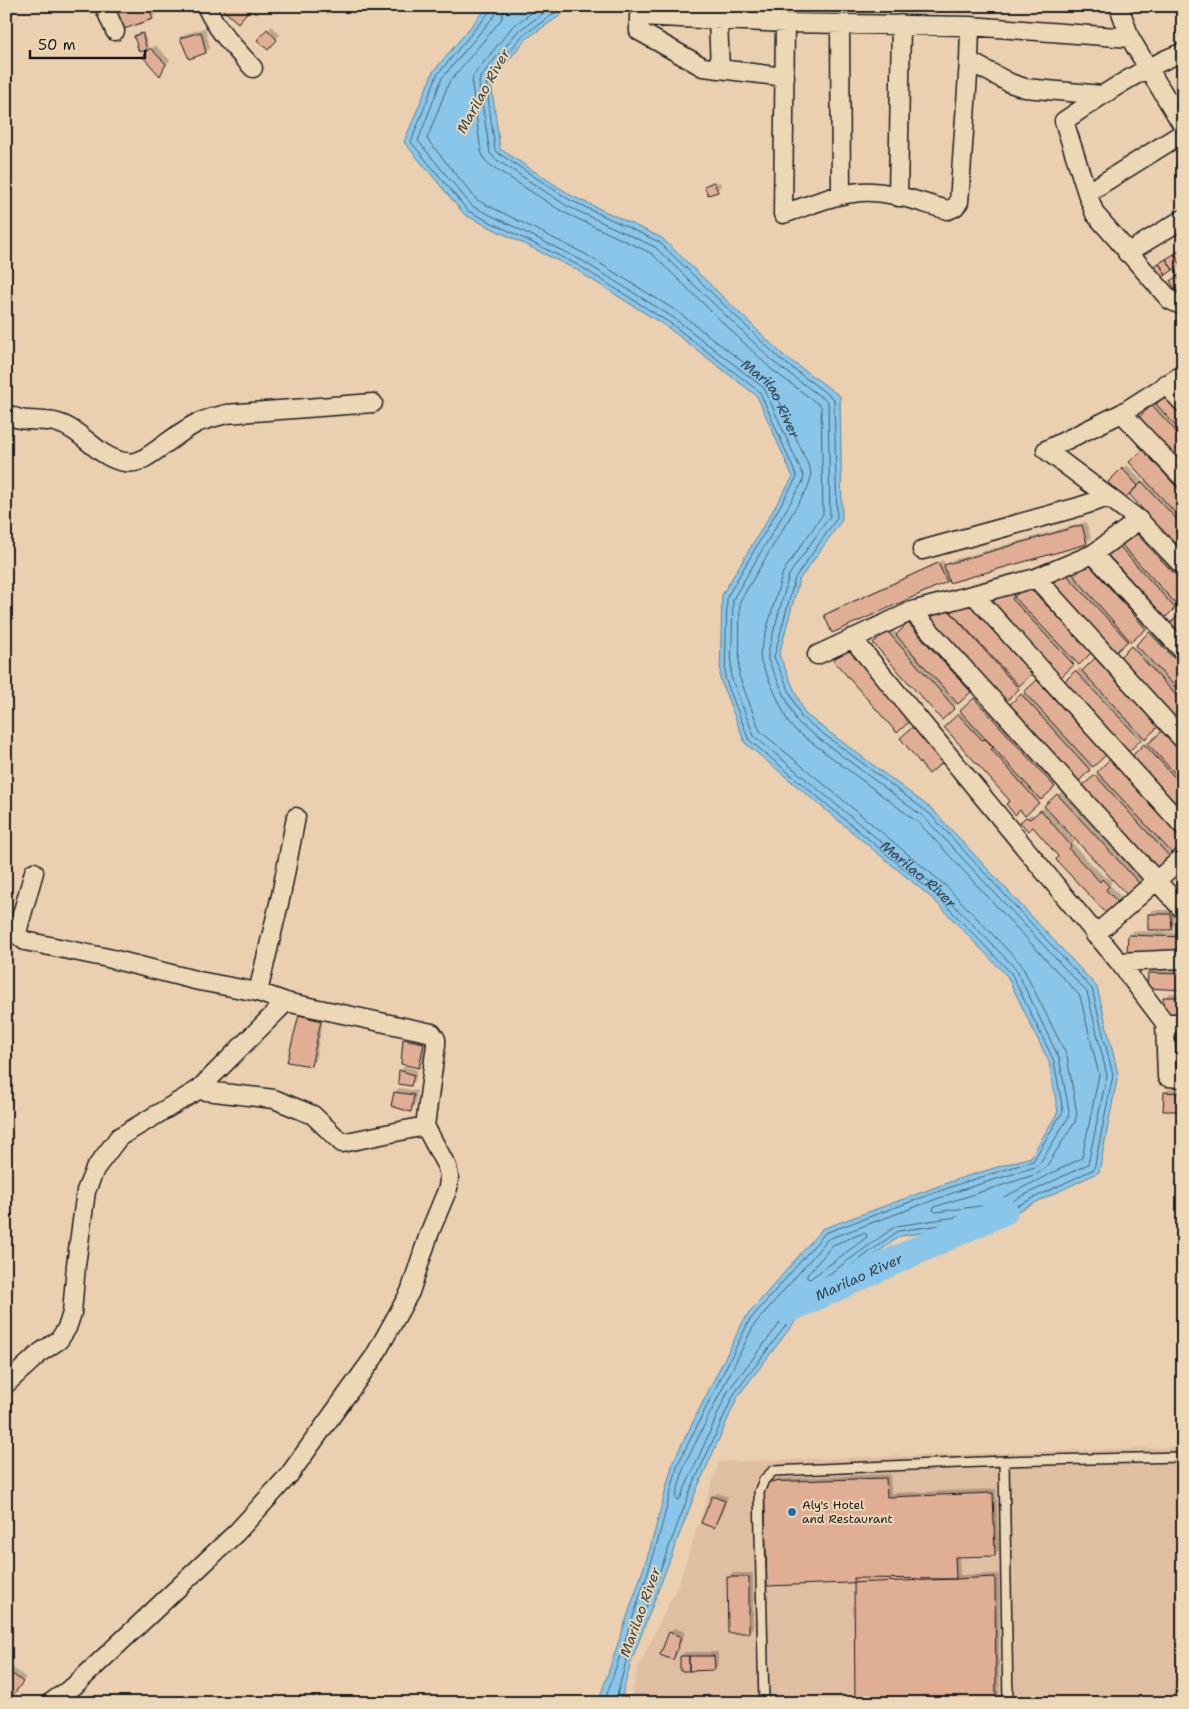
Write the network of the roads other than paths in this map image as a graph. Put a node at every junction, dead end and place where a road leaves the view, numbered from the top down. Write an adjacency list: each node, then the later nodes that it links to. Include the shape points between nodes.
1 (104, 6): 9 (street)
2 (206, 6): 13 (street, via 222,35)
3 (1119, 6): 10 (street)
4 (718, 20): 5 (street); 15 (street); 15 (street, via 639,16 640,31 703,67)
5 (785, 23): 6 (street); 16 (street)
6 (840, 24): 7 (street); 21 (street)
7 (901, 24): 8 (street); 22 (street)
8 (970, 26): 10 (street); 12 (street)
9 (115, 31)
10 (1130, 38): 14 (street)
11 (1183, 52): 14 (street)
12 (969, 61): 17 (street, via 1025,88); 22 (street, via 959,202 948,210)
13 (252, 68)
14 (1147, 68): 17 (street); 18 (street)
15 (720, 69): 16 (street)
16 (785, 77): 21 (street, via 783,214)
17 (1102, 95): 20 (street, via 1064,121)
18 (1183, 126)
19 (1183, 133): 20 (street)
20 (1087, 193): 24 (street, via 1095,214)
21 (841, 195): 22 (street, via 862,192)
22 (898, 197)
23 (1183, 219): 24 (street)
24 (1127, 253): 25 (street, via 1170,300)
25 (1183, 306)
26 (1183, 374): 27 (street)
27 (1165, 384): 28 (street); 31 (street)
28 (1183, 402)
29 (373, 403): 30 (street, via 226,414 198,423 142,460 130,463 109,457 58,423 20,419)
30 (6, 413)
31 (1122, 413): 32 (street); 33 (street, via 1046,450)
32 (1183, 478)
33 (1109, 497): 34 (street); 35 (street)
34 (1139, 520): 36 (street); 37 (street)
35 (922, 550)
36 (1092, 554): 38 (street); 42 (street)
37 (1183, 566)
38 (1036, 578): 39 (street); 44 (street)
39 (974, 595): 40 (street); 46 (street)
40 (912, 611): 41 (street); 49 (street)
41 (852, 638): 43 (street); 51 (street)
42 (1183, 651)
43 (817, 655)
44 (1183, 740)
45 (296, 817): 54 (street)
46 (1183, 826)
47 (1183, 857): 49 (street)
48 (34, 872): 54 (street, via 18,932 25,941 199,982)
49 (1156, 881): 50 (street); 51 (street)
50 (1183, 910)
51 (1096, 935): 53 (street)
52 (1183, 959): 53 (street)
53 (1119, 962): 56 (street)
54 (258, 992): 55 (street)
55 (286, 1002): 59 (street); 60 (street, via 432,1033 436,1045)
56 (1164, 1023): 57 (street); 58 (street, via 1166,1077)
57 (1183, 1023)
58 (1183, 1078)
59 (198, 1090): 60 (street, via 283,1102 313,1115 342,1143); 61 (street, via 119,1137 95,1169 86,1191 72,1313 67,1328 59,1340)
60 (425, 1126): 64 (street, via 447,1167 448,1188 410,1292 374,1357 289,1475 237,1532 74,1686)
61 (6, 1384)
62 (1183, 1457): 63 (lane)
63 (1004, 1461): 65 (lane, via 773,1471 764,1480 759,1492); 66 (lane)
64 (50, 1703)
65 (764, 1703)
66 (1008, 1703)

